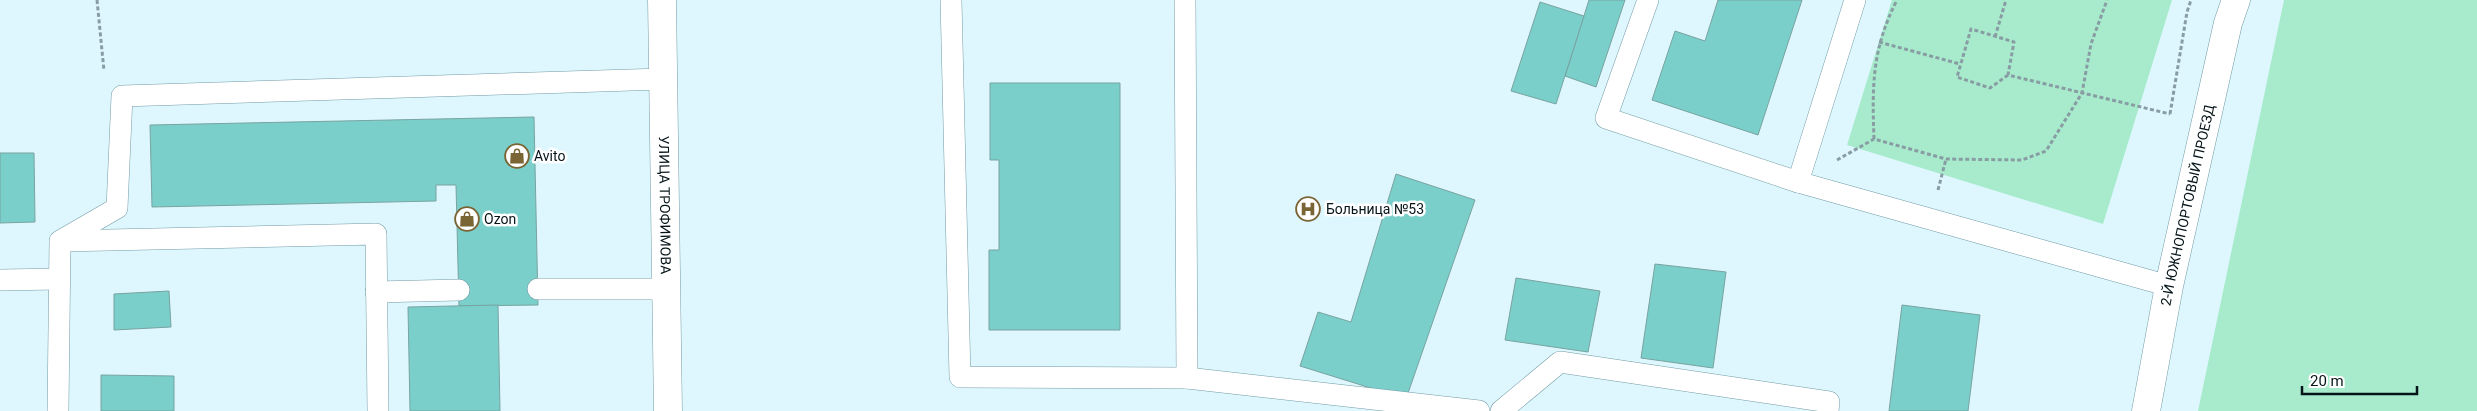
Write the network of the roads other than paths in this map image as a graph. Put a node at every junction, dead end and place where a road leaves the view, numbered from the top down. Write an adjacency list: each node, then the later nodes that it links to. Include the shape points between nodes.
1 (662, 0): 7 (main road, УЛИЦА ТРОФИМОВА)
2 (951, 0): 17 (lane, via 960,377)
3 (1184, 0): 17 (lane)
4 (1648, 0): 8 (lane, via 1606,118)
5 (1855, 0): 8 (lane)
6 (2236, 0): 12 (main road, 2-Й ЮЖНОПОРТОВЫЙ ПРОЕЗД, via 2228,23)
7 (663, 80): 9 (lane, via 122,96 116,208); 14 (main road, УЛИЦА ТРОФИМОВА)
8 (1798, 182): 12 (lane)
9 (60, 241): 10 (lane); 16 (lane, via 376,234)
10 (59, 279): 11 (lane); 18 (lane)
11 (0, 280)
12 (2169, 286): 24 (main road, 2-Й ЮЖНОПОРТОВЫЙ ПРОЕЗД)
13 (538, 289): 14 (lane)
14 (667, 289): 20 (main road, УЛИЦА ТРОФИМОВА)
15 (458, 290): 16 (lane)
16 (376, 292): 19 (lane)
17 (1187, 378): 21 (lane)
18 (58, 411)
19 (378, 411)
20 (668, 411)
21 (1480, 411)
22 (1501, 411): 23 (lane, via 1560,362 1829,402)
23 (1828, 411)
24 (2146, 411)

